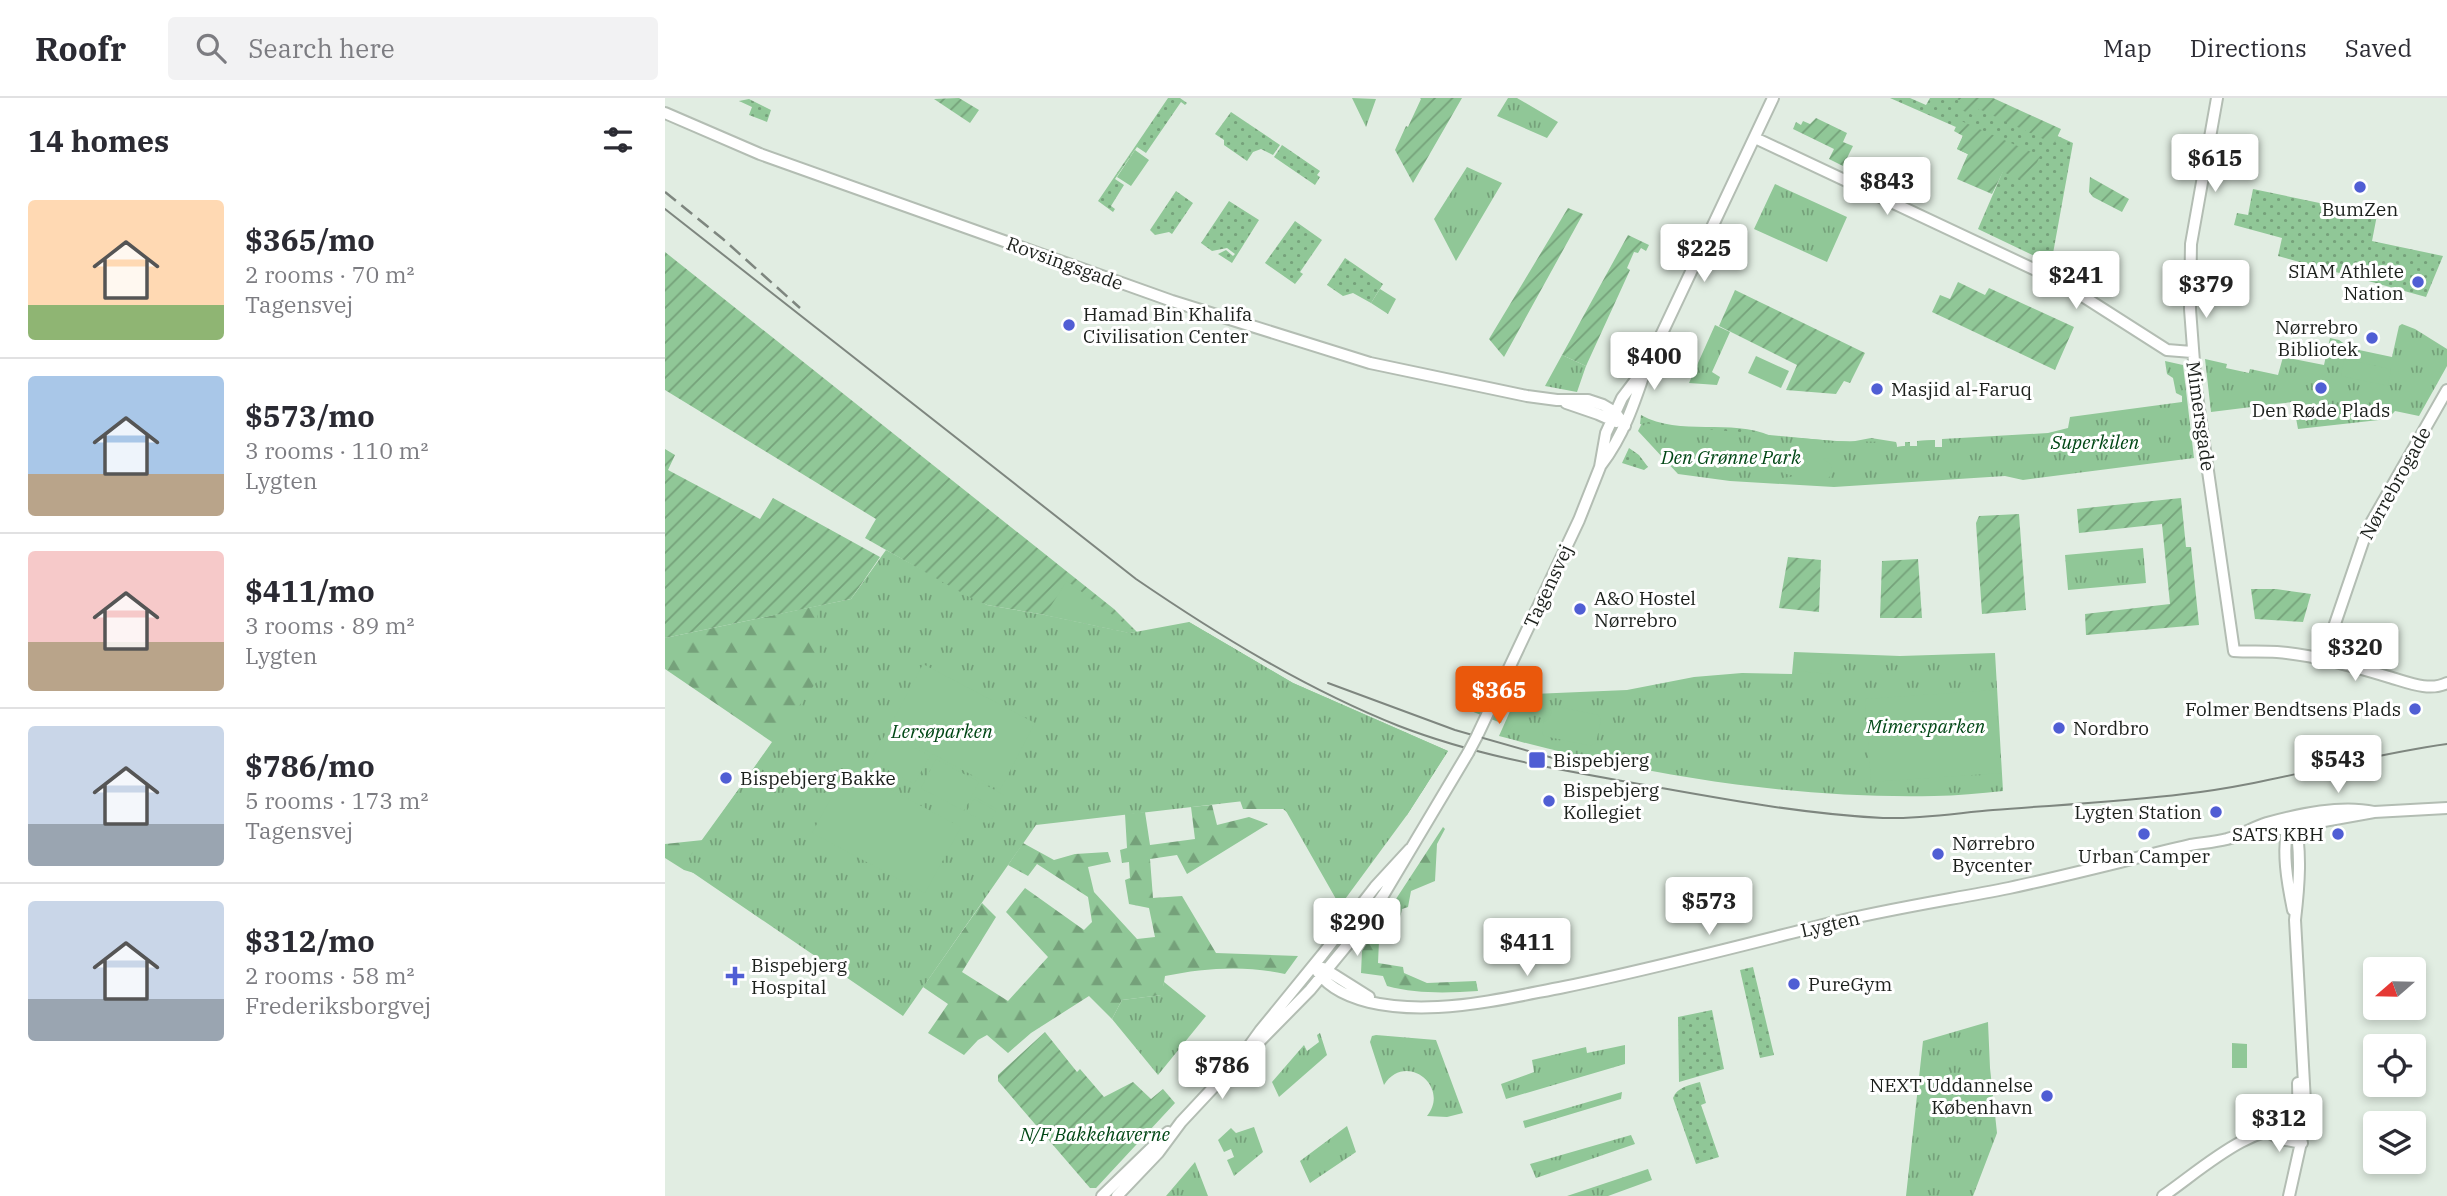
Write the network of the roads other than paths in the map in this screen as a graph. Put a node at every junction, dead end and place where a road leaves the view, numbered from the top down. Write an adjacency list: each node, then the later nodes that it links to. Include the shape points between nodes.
1 (1773, 98): 4 (street, Tagensvej)
2 (2217, 98): 5 (street, Mimersgade, via 2191,244)
3 (665, 113): 8 (street, Rovsingsgade, via 760,154 1172,301 1370,363 1557,400)
4 (1755, 138): 5 (street, via 2059,281 2167,351); 6 (street, Tagensvej)
5 (2192, 352): 11 (street, Mimersgade, via 2234,651)
6 (1647, 365): 8 (street, Tagensvej); 9 (street, Tagensvej)
7 (2447, 390): 11 (street, Nørrebrogade, via 2367,530)
8 (1613, 416): 9 (street, Rovsingsgade); 10 (street, Tagensvej)
9 (1625, 426): 10 (street, Tagensvej)
10 (1600, 467): 15 (street, Tagensvej, bridge, via 1504,680)
11 (2323, 659): 12 (street, via 2426,687)
12 (2447, 683)
13 (2447, 808): 14 (street, Lygten)
14 (2291, 822): 17 (street, Lygten, via 2261,834 1906,906 1498,1000 1437,1007 1379,1003); 20 (street, via 2299,838 2295,920 2306,1118)
15 (1410, 849): 16 (street, Tagensvej); 17 (street, Tagensvej, via 1384,894)
16 (1314, 966): 17 (street, Lygten); 18 (street, Tagensvej)
17 (1324, 974): 18 (street, Tagensvej)
18 (1239, 1060): 19 (street, Tagensvej)
19 (1181, 1122): 21 (street, Tagensvej); 22 (street, Tagensvej)
20 (2301, 1140): 23 (street, via 2281,1139 2268,1132 2246,1139); 24 (street)
21 (1102, 1196)
22 (1117, 1196)
23 (2163, 1196)
24 (2288, 1196)

